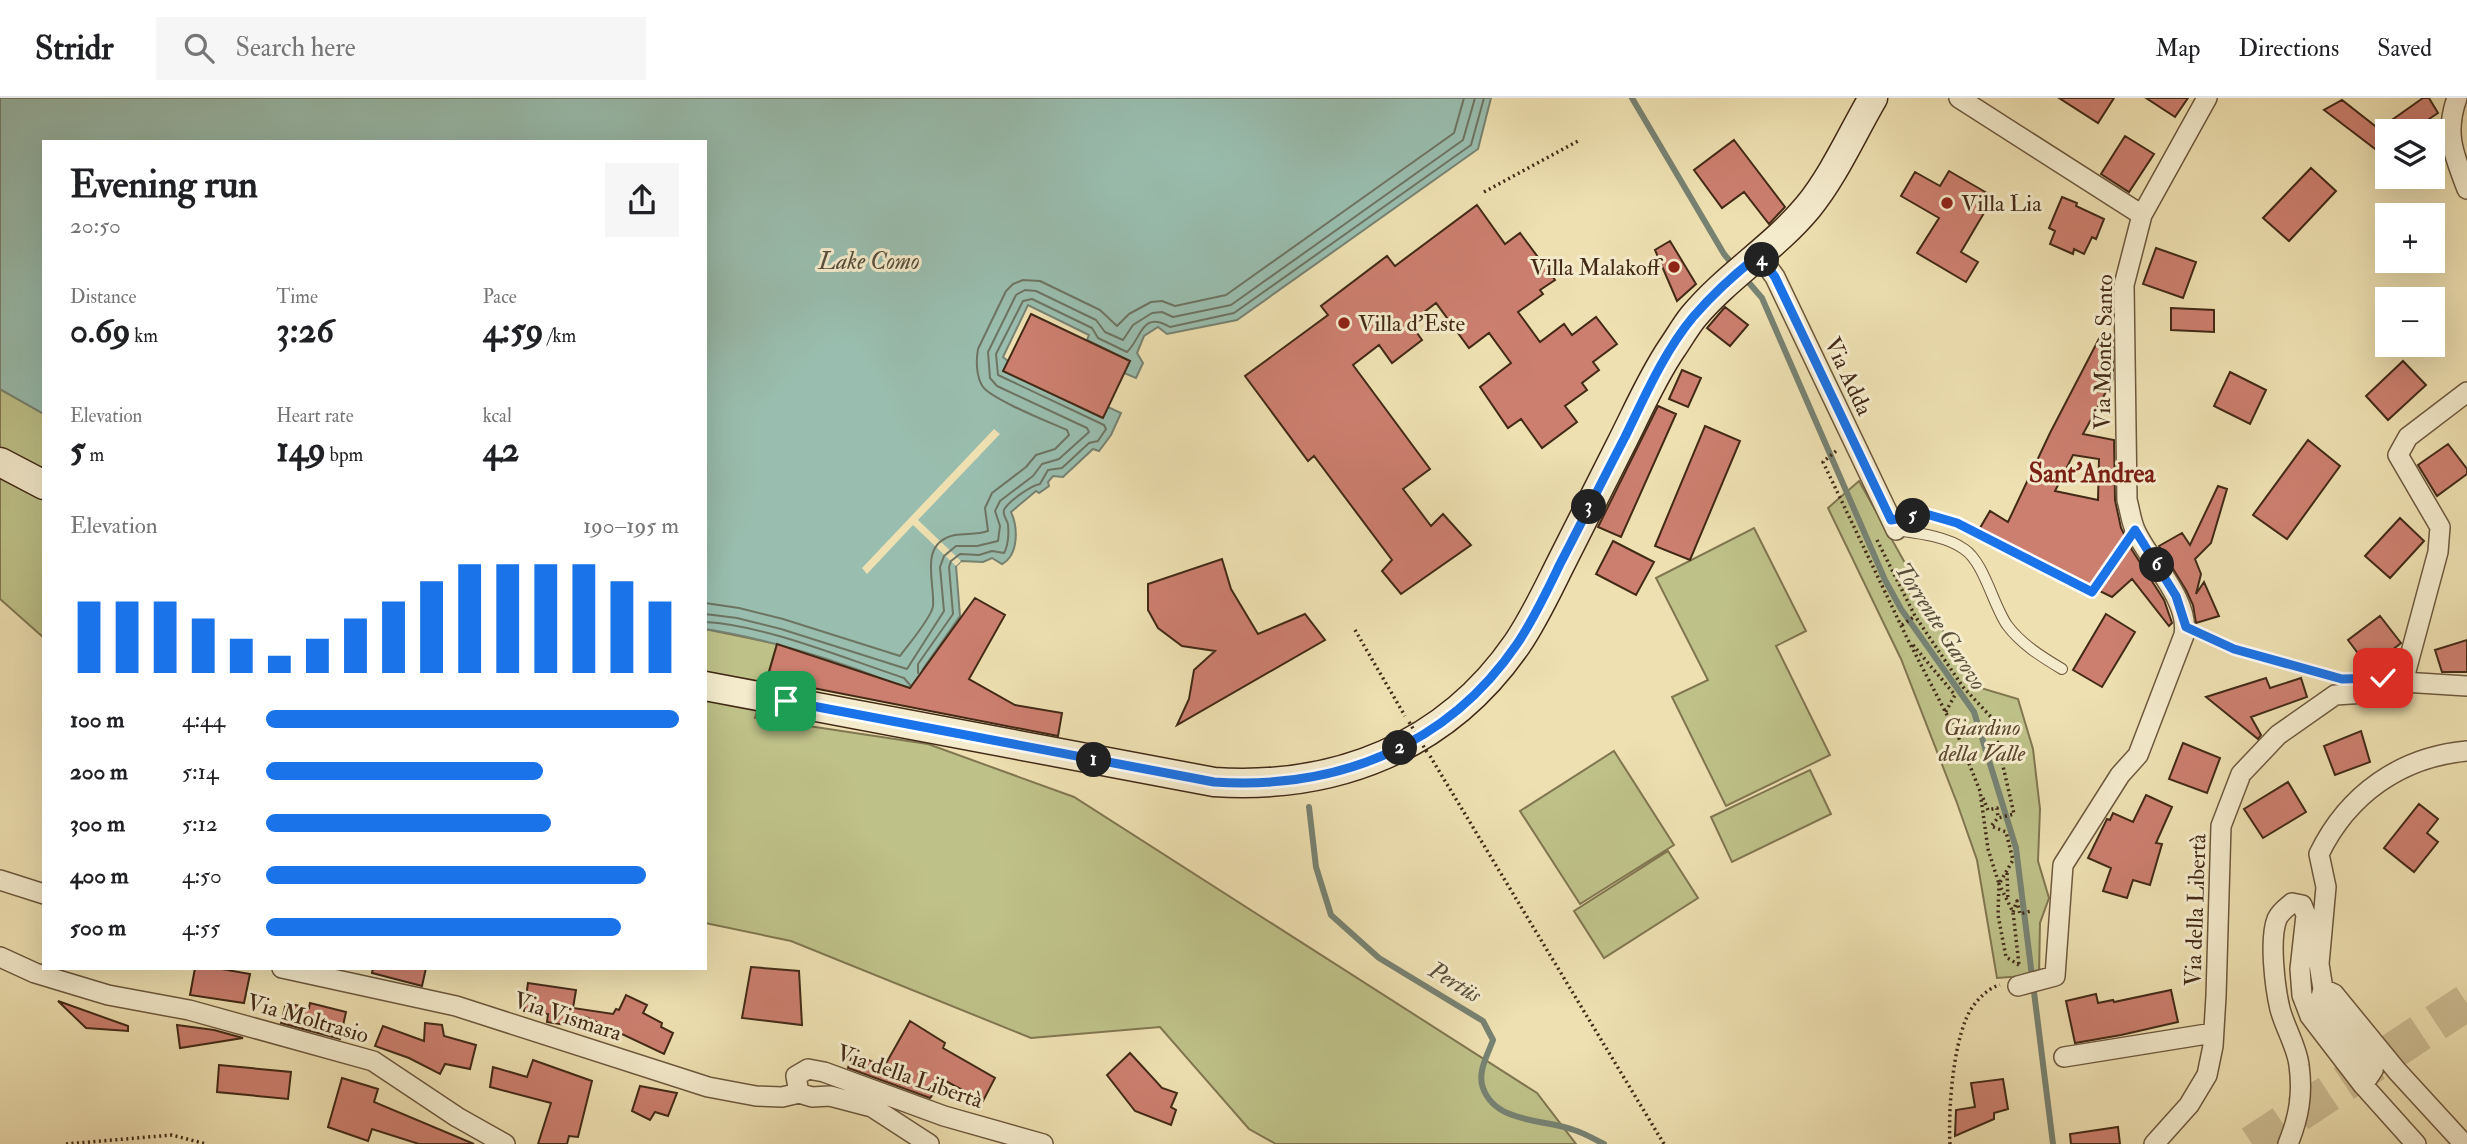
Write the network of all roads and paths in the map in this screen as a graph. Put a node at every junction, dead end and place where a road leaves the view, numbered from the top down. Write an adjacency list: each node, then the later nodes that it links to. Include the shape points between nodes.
1 (1873, 98): 9 (street, via 1808,207)
2 (1959, 98): 8 (street)
3 (2207, 98): 8 (street, Via Monte Santo)
4 (2457, 98): 6 (street, via 2449,128)
5 (1578, 141): 7 (path)
6 (2467, 189)
7 (1484, 192)
8 (2142, 215): 15 (street, Via Monte Santo, via 2124,285 2127,500)
9 (1746, 267): 11 (street, Via Adda, via 1775,277); 25 (street, via 1693,317 1662,362 1517,643 1458,710 1405,745 1363,765 1293,780 1214,782)
10 (2467, 392): 24 (street, via 2408,437 2398,455 2440,527 2438,552)
11 (1853, 439): 14 (street, Via Adda); 18 (path, via 1823,462)
12 (0, 461): 13 (street)
13 (42, 484)
14 (1894, 525): 15 (path, via 1926,514 1957,523 2092,592); 22 (lane, via 1965,549 2007,624 2035,652)
15 (2135, 530): 19 (street, Via Monte Santo, via 2176,596)
16 (1874, 533): 17 (path)
17 (1914, 616): 18 (path); 27 (path)
18 (1902, 625): 21 (path)
19 (2186, 627): 23 (path, via 2234,649); 43 (street, via 2138,755 2120,775 2063,865 2055,976 2042,981)
20 (1355, 630): 54 (path, bridge)
21 (1907, 638): 28 (path); 29 (path)
22 (2062, 669)
23 (2330, 676)
24 (2403, 682): 26 (street); 45 (street, Via della Libertà, via 2381,692 2335,695 2278,735 2241,774 2221,826)
25 (707, 686)
26 (2467, 686)
27 (1963, 688): 28 (path); 32 (path, via 1992,718 2014,814)
28 (1955, 695): 29 (path)
29 (1945, 712): 31 (path)
30 (2467, 751): 44 (street, via 2444,753 2386,776 2340,817 2319,854 2326,887 2319,964)
31 (1980, 793): 32 (path, via 1988,810 1997,808); 35 (path, via 1988,849)
32 (1998, 818): 33 (path, via 1991,825 2006,831 2013,860)
33 (2007, 870): 35 (path); 37 (path)
34 (0, 880): 36 (street)
35 (1999, 884): 37 (path); 41 (path, via 1998,915 2006,957)
36 (42, 893)
37 (2008, 902): 38 (path)
38 (2013, 912): 39 (path, via 2017,901 2020,914); 41 (path)
39 (2031, 912)
40 (0, 957): 51 (street, Via Moltrasio, via 108,995 189,1010 373,1061)
41 (2019, 965): 43 (path)
42 (291, 970): 48 (street, Via Vismara, via 456,1006 708,1087 756,1096)
43 (2019, 980): 55 (path, via 1983,994 1967,1017 1957,1056)
44 (2323, 989): 47 (street, via 2320,1002 2373,1070); 59 (street, via 2334,994)
45 (2213, 1033): 46 (street); 56 (street, Via della Libertà, via 2207,1074 2189,1105)
46 (2064, 1057)
47 (2363, 1085): 57 (street, via 2310,1016 2300,969 2306,915 2302,905 2291,903 2277,919 2274,945 2279,1007 2299,1061 2301,1083 2297,1123); 58 (street)
48 (799, 1093): 52 (street, Via della Libertà, via 872,1107); 53 (street, Via della Libertà, via 796,1076 808,1069 824,1072 944,1116)
49 (66, 1144): 50 (path, via 172,1135)
50 (206, 1144)
51 (505, 1144)
52 (929, 1144)
53 (1043, 1144)
54 (1664, 1144)
55 (1950, 1144)
56 (2154, 1144)
57 (2288, 1144)
58 (2416, 1144)
59 (2464, 1144)

